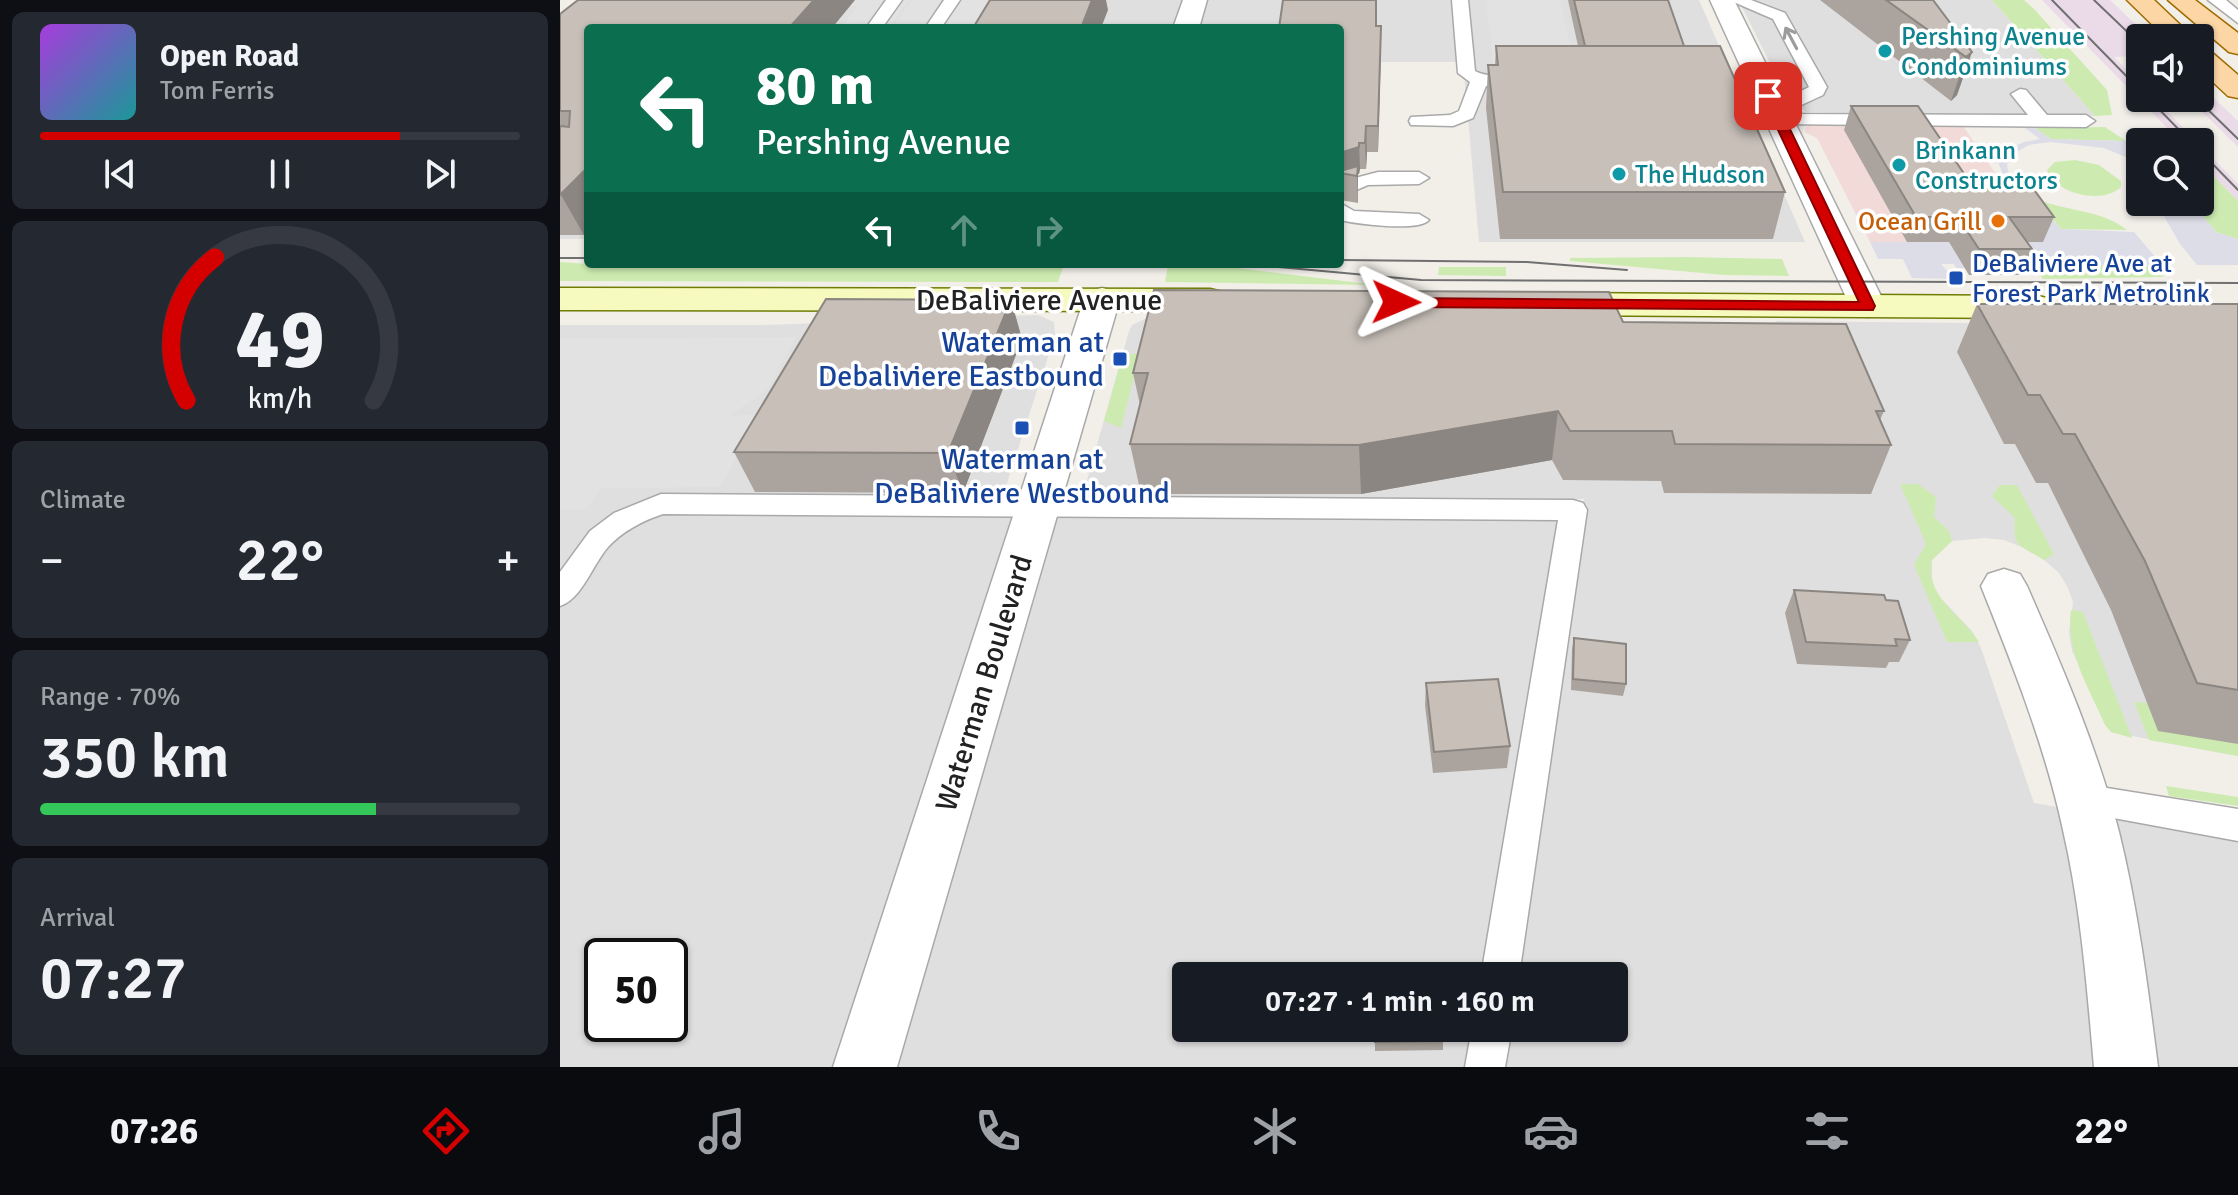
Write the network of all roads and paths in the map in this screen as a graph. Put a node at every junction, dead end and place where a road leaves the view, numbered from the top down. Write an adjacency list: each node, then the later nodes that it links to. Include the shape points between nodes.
1 (894, 0): 11 (lane)
2 (952, 0): 12 (lane)
3 (1195, 0): 13 (street)
4 (1460, 0): 17 (lane, via 1467,73)
5 (1722, 0): 18 (street)
6 (1737, 0): 24 (lane, one-way to 6, via 1818,87 1779,16)
7 (2139, 0): 14 (main road)
8 (2180, 0): 15 (main road)
9 (2216, 0): 10 (lane)
10 (2238, 18)
11 (877, 24)
12 (936, 24)
13 (1187, 24)
14 (2166, 24)
15 (2238, 46)
16 (2214, 69): 21 (main road)
17 (1479, 80): 19 (lane); 23 (lane, via 1467,114 1453,120)
18 (1761, 81): 20 (lane); 24 (street)
19 (1549, 82)
20 (1684, 82)
21 (2238, 90)
22 (2020, 94): 25 (lane)
23 (1418, 112)
24 (1778, 115): 25 (lane); 35 (street)
25 (2042, 121): 26 (lane)
26 (2086, 121)
27 (1419, 178): 28 (lane, via 1369,178)
28 (1344, 188)
29 (1344, 215): 30 (lane)
30 (1419, 220)
31 (560, 299): 32 (main road, DeBaliviere Avenue)
32 (1102, 299): 33 (main road, DeBaliviere Avenue); 37 (street, Waterman Boulevard)
33 (1247, 301)
34 (1516, 303): 35 (main road)
35 (1868, 306): 36 (main road)
36 (2072, 307)
37 (1038, 508): 39 (lane, via 661,504 626,515 600,535); 42 (lane, via 1573,510); 44 (street, Waterman Boulevard)
38 (2004, 586): 40 (street)
39 (560, 595)
40 (2082, 799): 41 (lane); 46 (street, via 2110,928)
41 (2238, 825)
42 (1502, 962)
43 (1489, 1042): 45 (lane)
44 (865, 1067)
45 (1485, 1067)
46 (2126, 1067)

